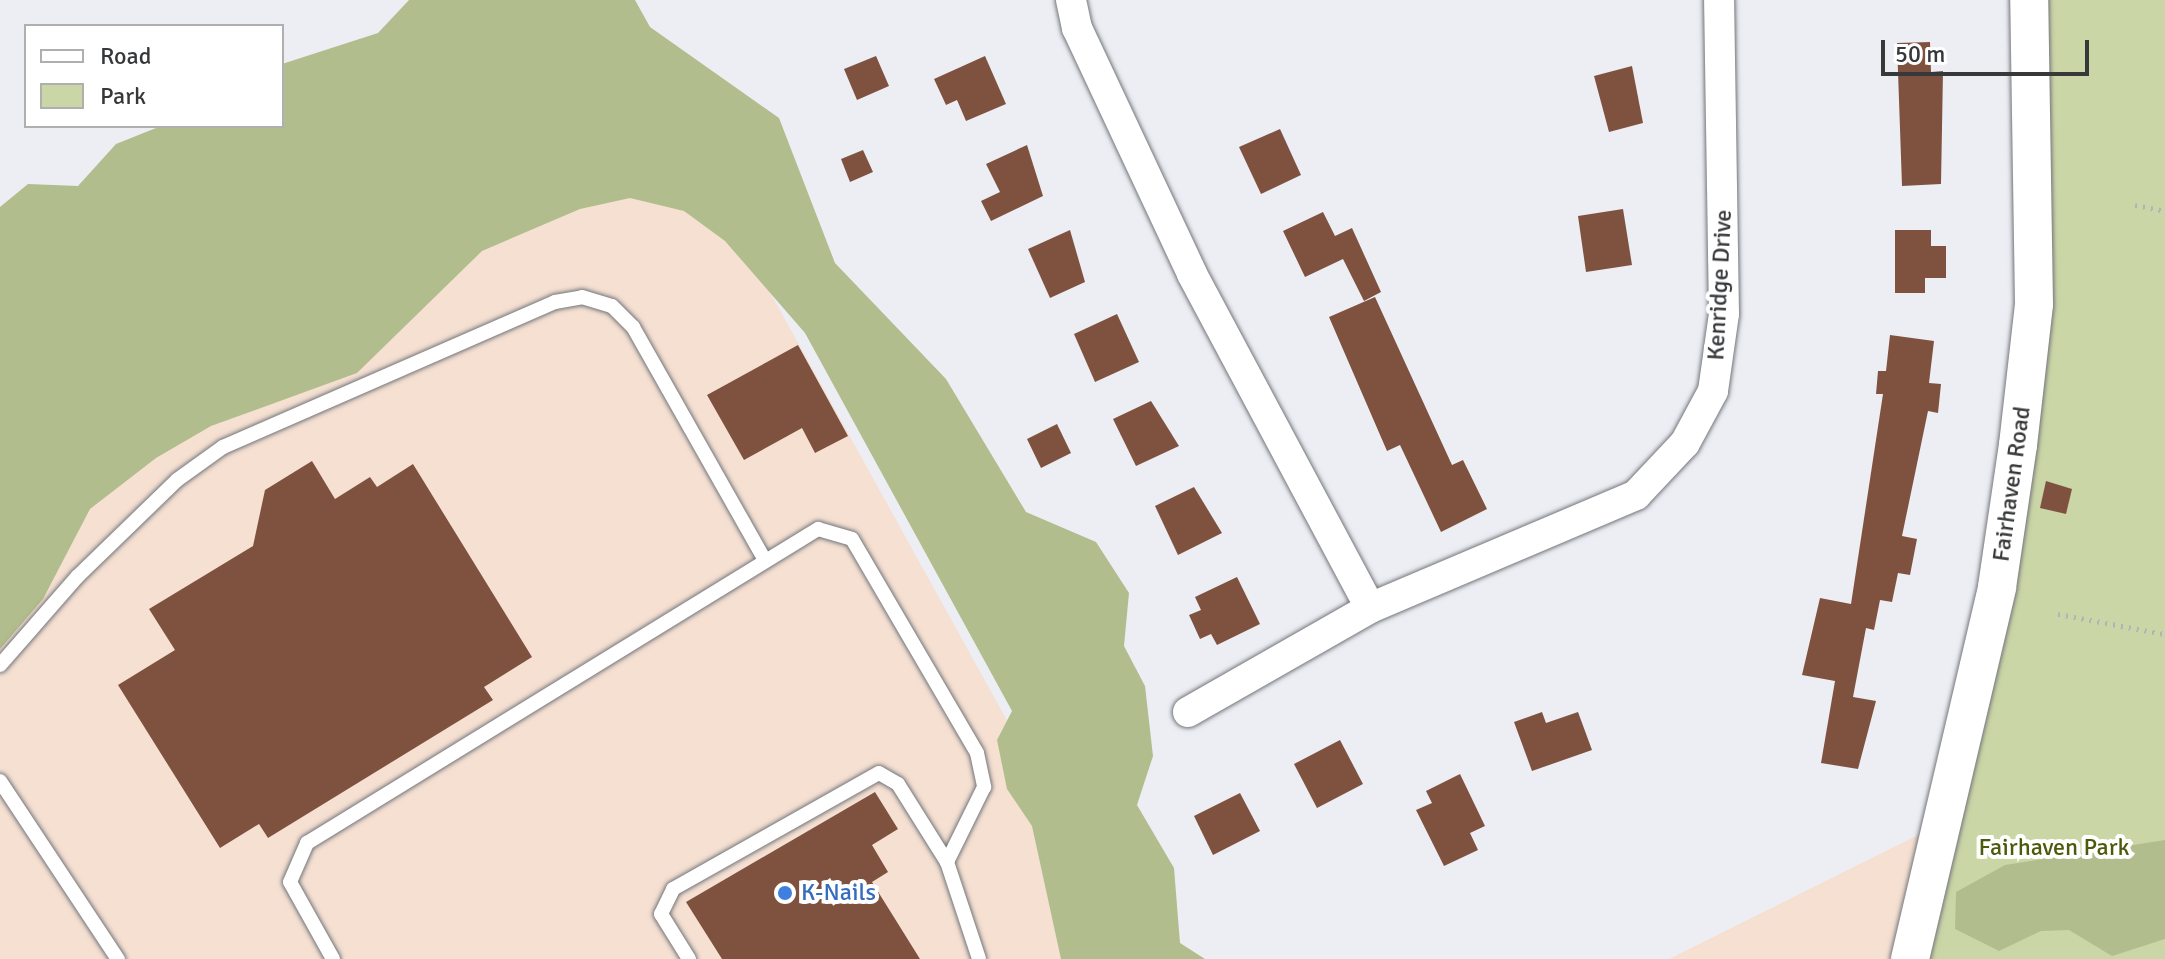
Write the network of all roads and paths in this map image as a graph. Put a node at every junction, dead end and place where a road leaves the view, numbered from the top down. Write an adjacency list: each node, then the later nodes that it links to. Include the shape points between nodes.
1 (1071, 0): 7 (street, via 1077,28 1192,274)
2 (1719, 0): 7 (street, Kenridge Drive, via 1724,314 1713,391 1685,443 1636,495)
3 (2029, 0): 18 (street, Fairhaven Road, via 2034,304 2020,431 1997,587)
4 (2135, 205): 5 (path)
5 (2165, 211)
6 (765, 560): 10 (lane, via 633,327 612,306 582,297 555,302 223,447 177,480 77,577); 13 (lane, via 818,529 852,539 983,769 974,819); 15 (lane, via 307,843 290,882)
7 (1370, 608): 11 (street, Kenridge Drive)
8 (2058, 614): 9 (path)
9 (2165, 634)
10 (0, 665)
11 (1188, 712)
12 (0, 781): 14 (lane)
13 (947, 862): 16 (lane, via 898,784 871,773 673,889 661,914); 17 (lane)
14 (118, 959)
15 (333, 959)
16 (689, 959)
17 (979, 959)
18 (1910, 959)

